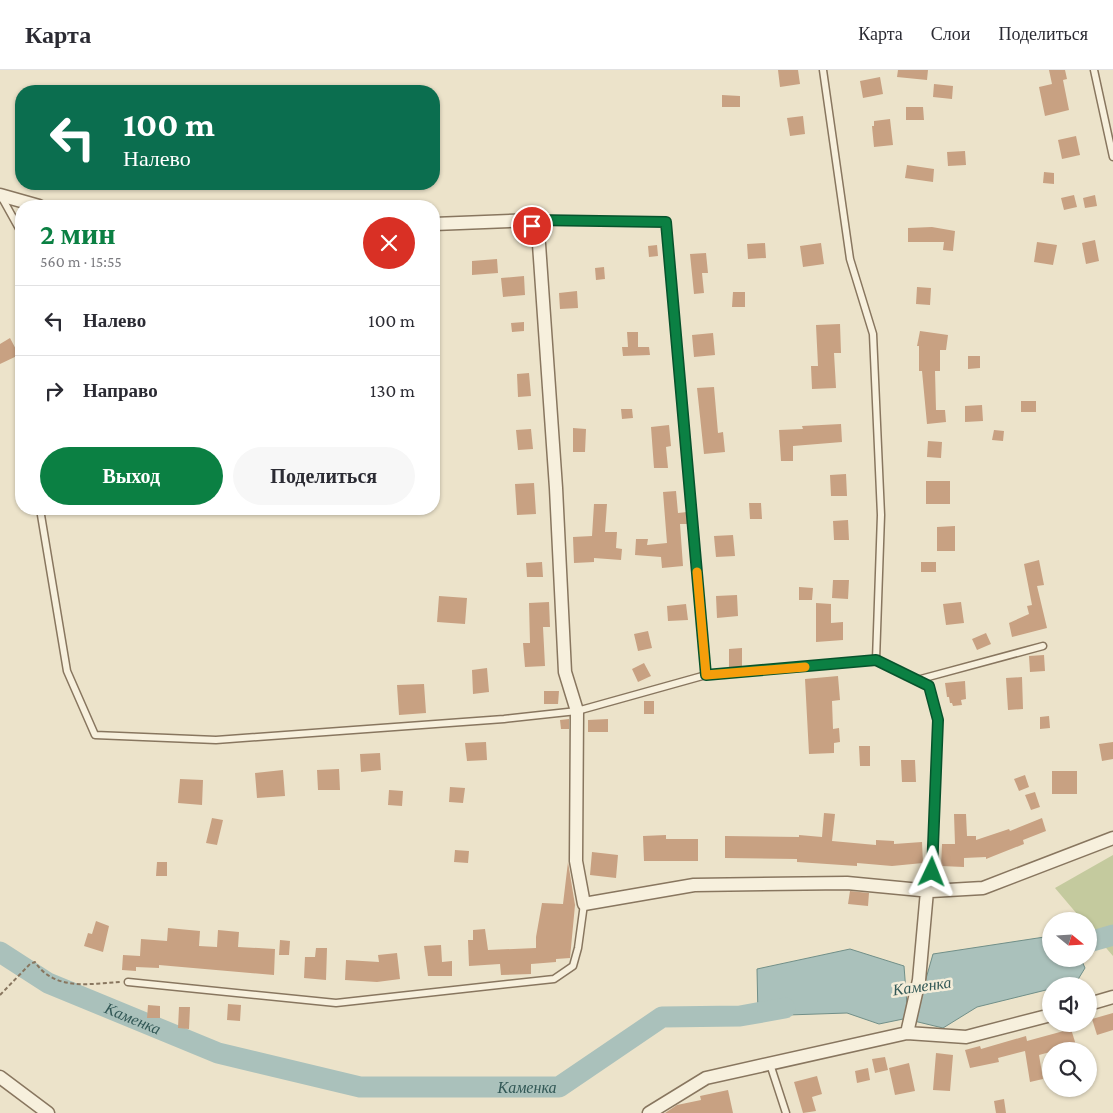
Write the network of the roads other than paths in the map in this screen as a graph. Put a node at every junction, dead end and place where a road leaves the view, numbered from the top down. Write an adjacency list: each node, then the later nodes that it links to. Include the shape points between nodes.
1 (823, 70): 11 (lane, via 850,259 873,334 880,515)
2 (1094, 70): 3 (lane)
3 (1113, 157)
4 (0, 195): 5 (street); 7 (lane)
5 (18, 200)
6 (534, 220): 8 (street); 12 (lane, via 666,222); 14 (street, via 532,226 539,244 556,478 565,672)
7 (15, 221)
8 (440, 224)
9 (41, 515): 14 (lane, via 67,672 95,735 216,740)
10 (1043, 646): 13 (lane)
11 (876, 660): 12 (lane); 13 (lane)
12 (706, 675): 14 (lane)
13 (917, 680): 16 (lane, via 929,686 938,720)
14 (577, 711): 17 (street, via 576,861)
15 (1113, 838): 16 (street, via 983,888)
16 (929, 891): 17 (street, via 847,883 694,885); 22 (street, via 919,980)
17 (584, 904): 18 (lane, via 573,966 554,979 336,1003)
18 (128, 982)
19 (1113, 997): 20 (street)
20 (1097, 1002)
21 (1042, 1016): 22 (street, via 966,1037)
22 (907, 1033): 23 (street)
23 (770, 1064): 26 (street, via 706,1078); 27 (lane)
24 (0, 1076): 25 (street)
25 (48, 1113)
26 (649, 1113)
27 (786, 1113)

